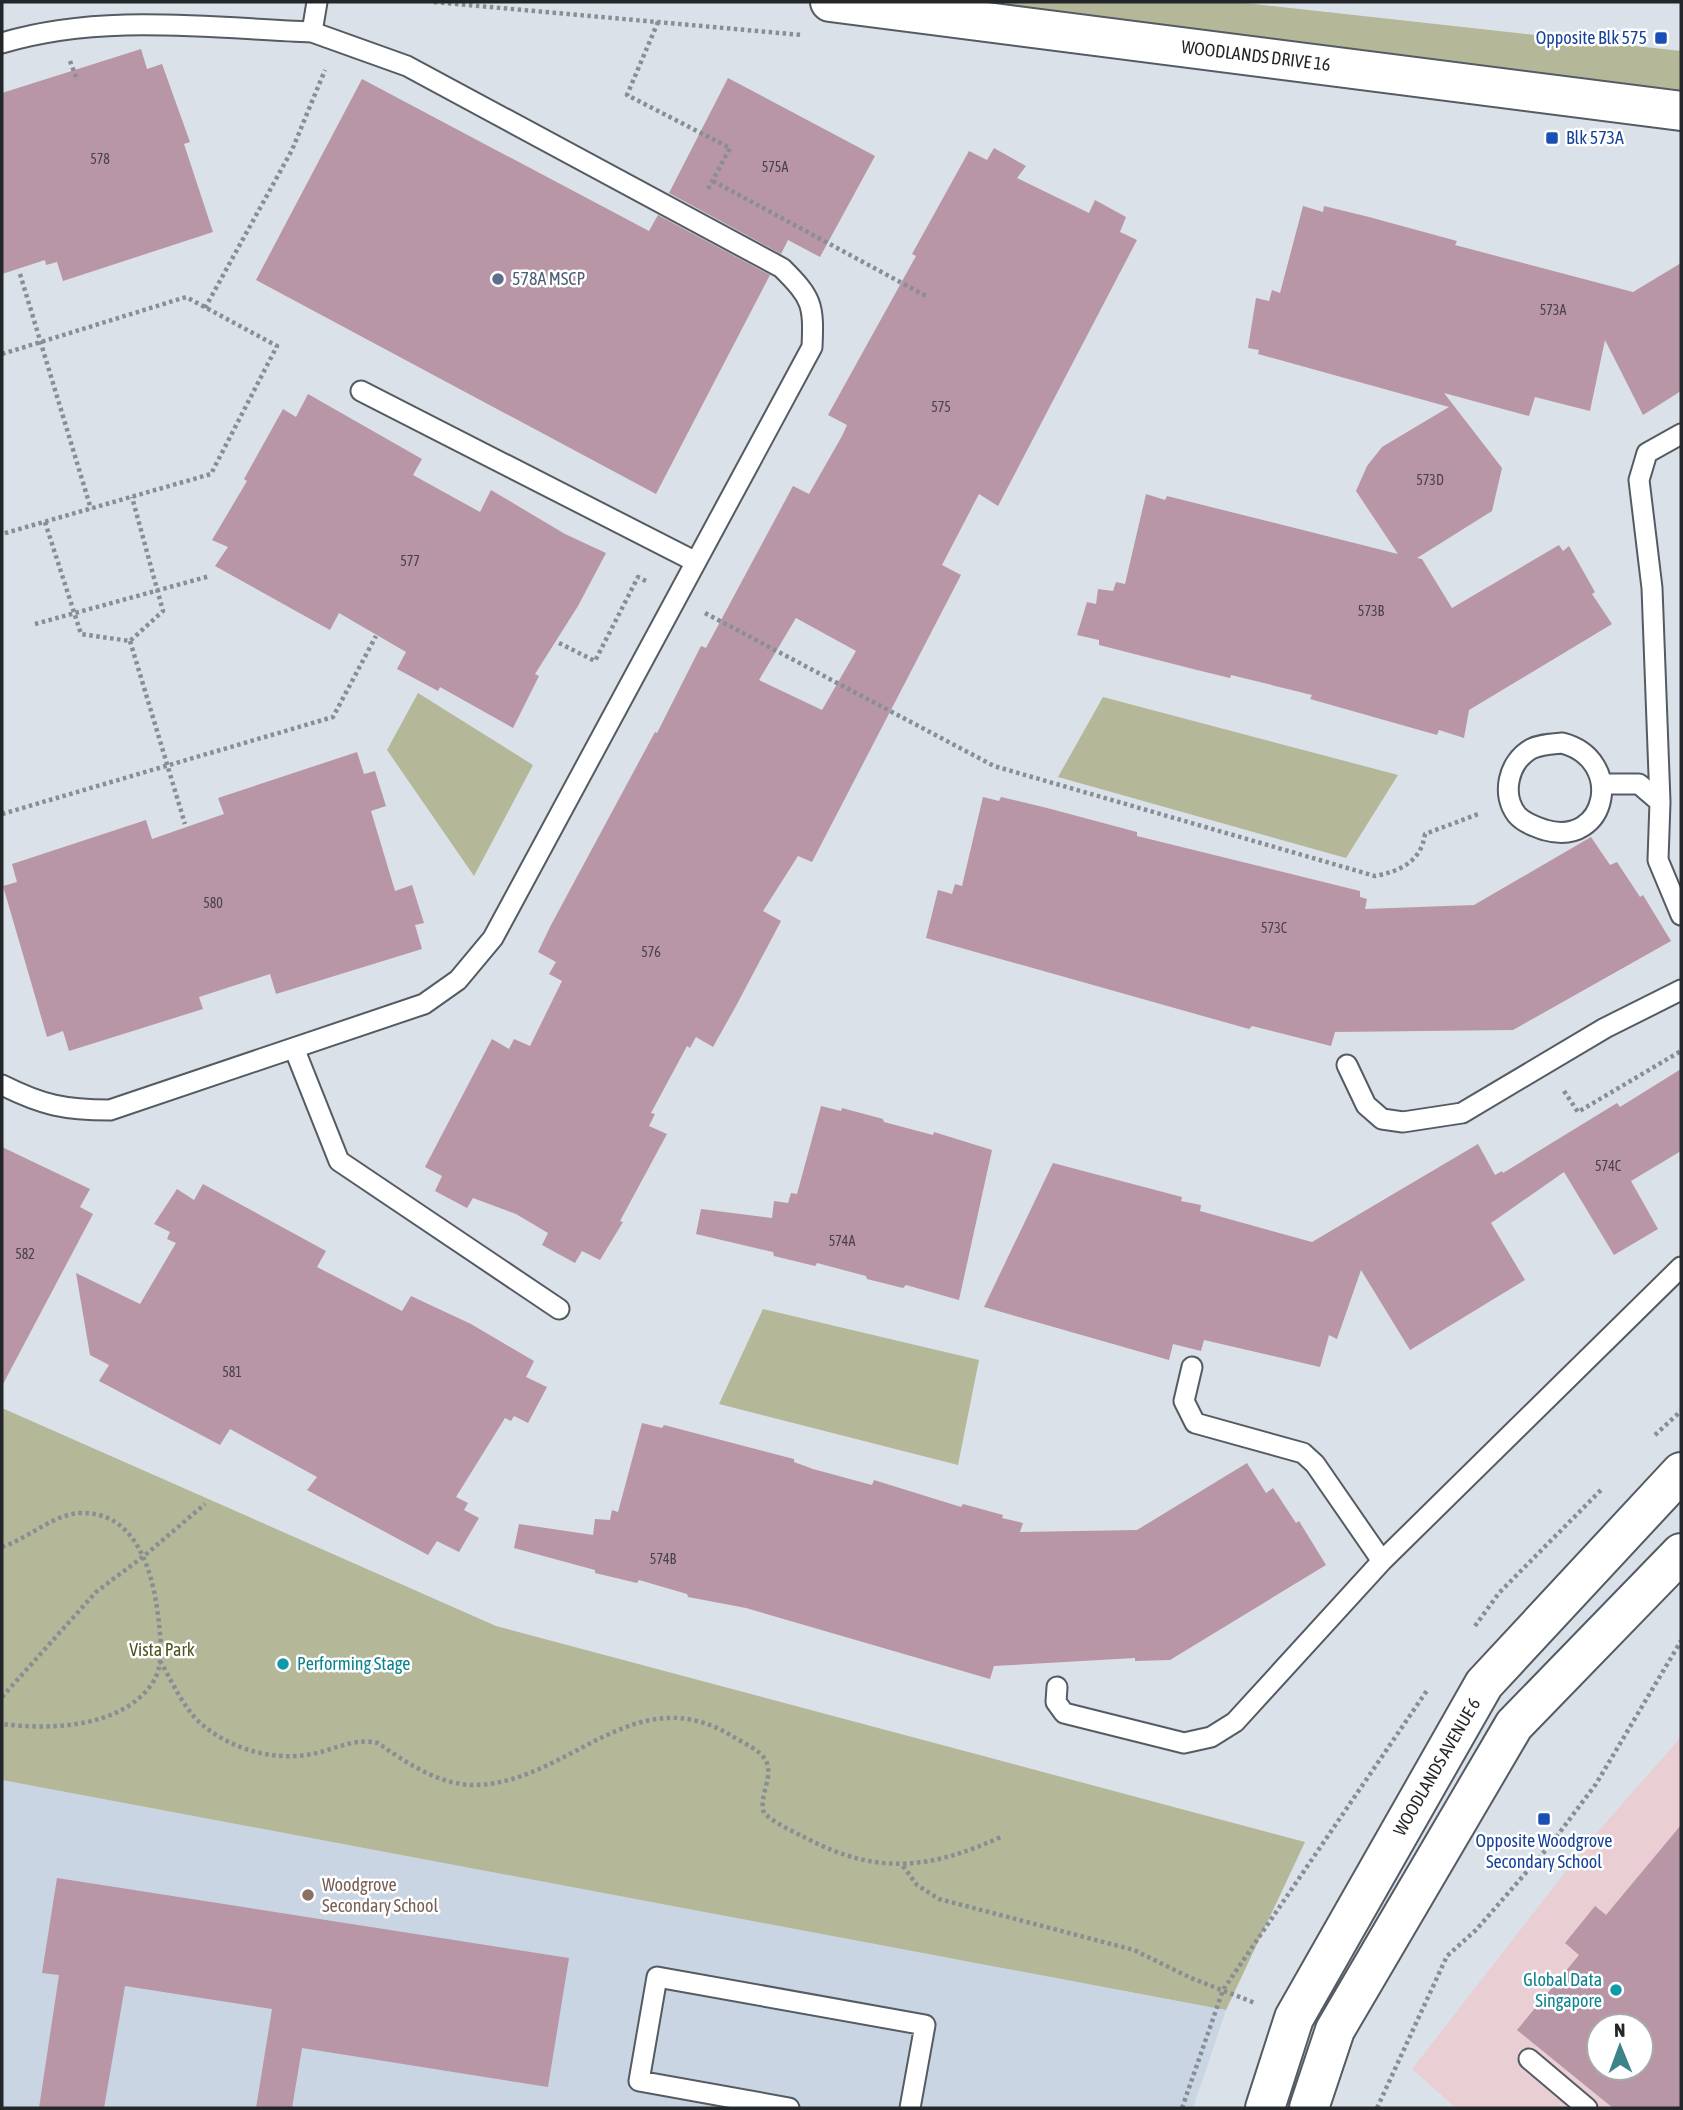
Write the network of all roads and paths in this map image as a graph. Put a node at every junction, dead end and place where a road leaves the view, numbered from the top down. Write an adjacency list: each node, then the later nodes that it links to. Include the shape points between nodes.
1 (317, 2): 4 (lane)
2 (830, 2): 7 (street, WOODLANDS DRIVE 16)
3 (658, 22): 8 (path, via 627,95 730,148)
4 (313, 32): 5 (lane); 6 (lane, via 115,24 34,33)
5 (337, 40): 9 (lane, via 407,66); 12 (path, via 292,150)
6 (2, 43)
7 (1681, 111)
8 (713, 181): 9 (path); 11 (path)
9 (692, 220): 21 (lane, via 782,268 808,295 813,321 812,347)
10 (20, 274): 13 (path)
11 (926, 296)
12 (205, 308): 13 (path, via 186,297); 17 (path, via 277,346 211,474)
13 (41, 342): 14 (path); 18 (path)
14 (2, 354)
15 (361, 391): 21 (lane)
16 (1681, 434): 33 (lane, via 1647,453 1639,480 1651,588)
17 (132, 496): 18 (path); 23 (path)
18 (91, 509): 19 (path)
19 (45, 522): 20 (path); 25 (path)
20 (2, 534)
21 (696, 562): 24 (lane)
22 (210, 576): 23 (path)
23 (157, 590): 25 (path); 28 (path, via 163,611)
24 (677, 598): 29 (path, via 638,577 595,661); 32 (path, via 994,766 1375,876 1402,870 1423,847 1425,834); 38 (lane, via 493,938 458,980 424,1004)
25 (74, 615): 26 (path); 28 (path, via 81,634)
26 (35, 624)
27 (376, 636): 30 (path, via 333,717)
28 (130, 641): 30 (path)
29 (559, 643)
30 (168, 765): 34 (path); 35 (path)
31 (1602, 784): 32 (lane, via 1601,804 1592,821 1558,834 1533,826 1517,814); 32 (lane, via 1598,768 1579,748 1542,744 1528,751 1509,778); 33 (lane, via 1639,784)
32 (1512, 802)
33 (1660, 802): 36 (lane, via 1658,860)
34 (2, 814)
35 (185, 824)
36 (1681, 915)
37 (1681, 990): 40 (lane)
38 (294, 1048): 42 (lane, via 110,1110 69,1110); 44 (lane, via 339,1161)
39 (1681, 1051): 40 (path, via 1578,1112)
40 (1546, 1063): 41 (lane, via 1462,1113 1403,1122 1382,1119 1366,1105)
41 (1347, 1065)
42 (2, 1085)
43 (1681, 1267): 51 (lane)
44 (559, 1309)
45 (1192, 1367): 51 (lane, via 1184,1401 1195,1423 1303,1453)
46 (1681, 1472): 59 (street, WOODLANDS AVENUE 6, via 1484,1684)
47 (205, 1504): 50 (path)
48 (2, 1547): 50 (path, via 79,1513 113,1522 132,1537)
49 (1681, 1553): 64 (street, via 1514,1725 1335,2030)
50 (144, 1556): 53 (path, via 155,1599); 55 (path, via 96,1592)
51 (1382, 1561): 54 (lane, via 1235,1722 1211,1737 1184,1743 1064,1713 1056,1702)
52 (1681, 1641): 65 (path, via 1596,1784 1485,1921 1447,1956)
53 (160, 1661): 56 (path, via 144,1695 100,1719 44,1726); 58 (path, via 204,1727 233,1744 258,1754 295,1756 369,1741 457,1784 493,1784 522,1777 637,1721 674,1717 704,1723 766,1761 762,1806 771,1820 829,1850)
54 (1058, 1687)
55 (2, 1698)
56 (2, 1724)
57 (1003, 1836): 58 (path, via 963,1854)
58 (903, 1866): 59 (path, via 917,1885 939,1899 1134,1950)
59 (1294, 2018): 63 (street, WOODLANDS AVENUE 6)
60 (1529, 2059): 66 (lane)
61 (789, 2108): 62 (lane, via 639,2081 657,1977 925,2025)
62 (910, 2108)
63 (1265, 2108)
64 (1309, 2108)
65 (1377, 2108)
66 (1587, 2108)

